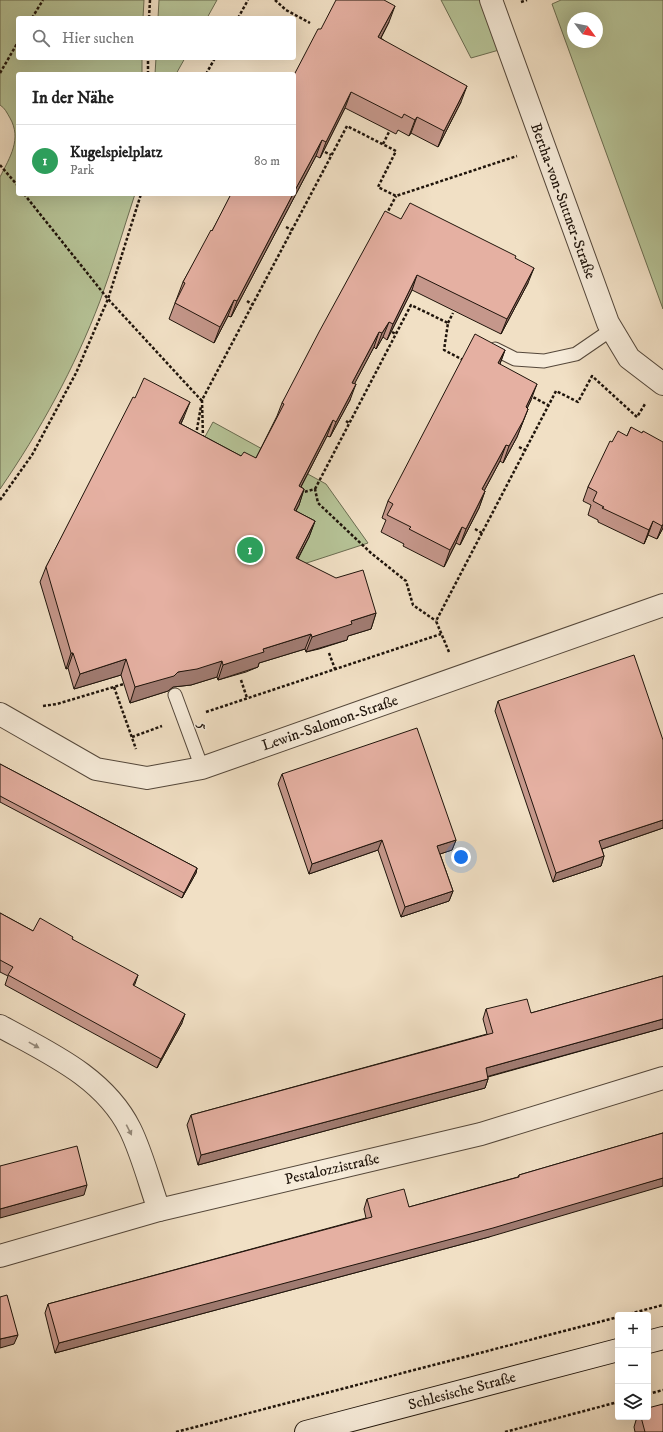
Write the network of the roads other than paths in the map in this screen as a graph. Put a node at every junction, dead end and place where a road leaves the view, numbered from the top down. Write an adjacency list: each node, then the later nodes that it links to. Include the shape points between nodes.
1 (491, 0): 2 (street, Bertha-von-Suttner-Straße)
2 (611, 330): 3 (lane, via 576,354 544,361 515,359); 4 (street, Bertha-von-Suttner-Straße, via 629,358)
3 (495, 349)
4 (662, 383)
5 (663, 605): 8 (street, Lewin-Salomon-Straße)
6 (175, 695): 8 (lane, 5)
7 (0, 714): 8 (street, Lewin-Salomon-Straße, via 96,769 147,778)
8 (202, 768)
9 (0, 1026): 11 (street, one-way to 11, via 74,1067 108,1097 130,1129)
10 (663, 1078): 11 (street, Pestalozzistraße, via 481,1134)
11 (159, 1210): 12 (street, Pestalozzistraße)
12 (0, 1256)
13 (663, 1338): 14 (street)
14 (651, 1341)
15 (615, 1351): 16 (street, Schlesische Straße)
16 (306, 1432)

